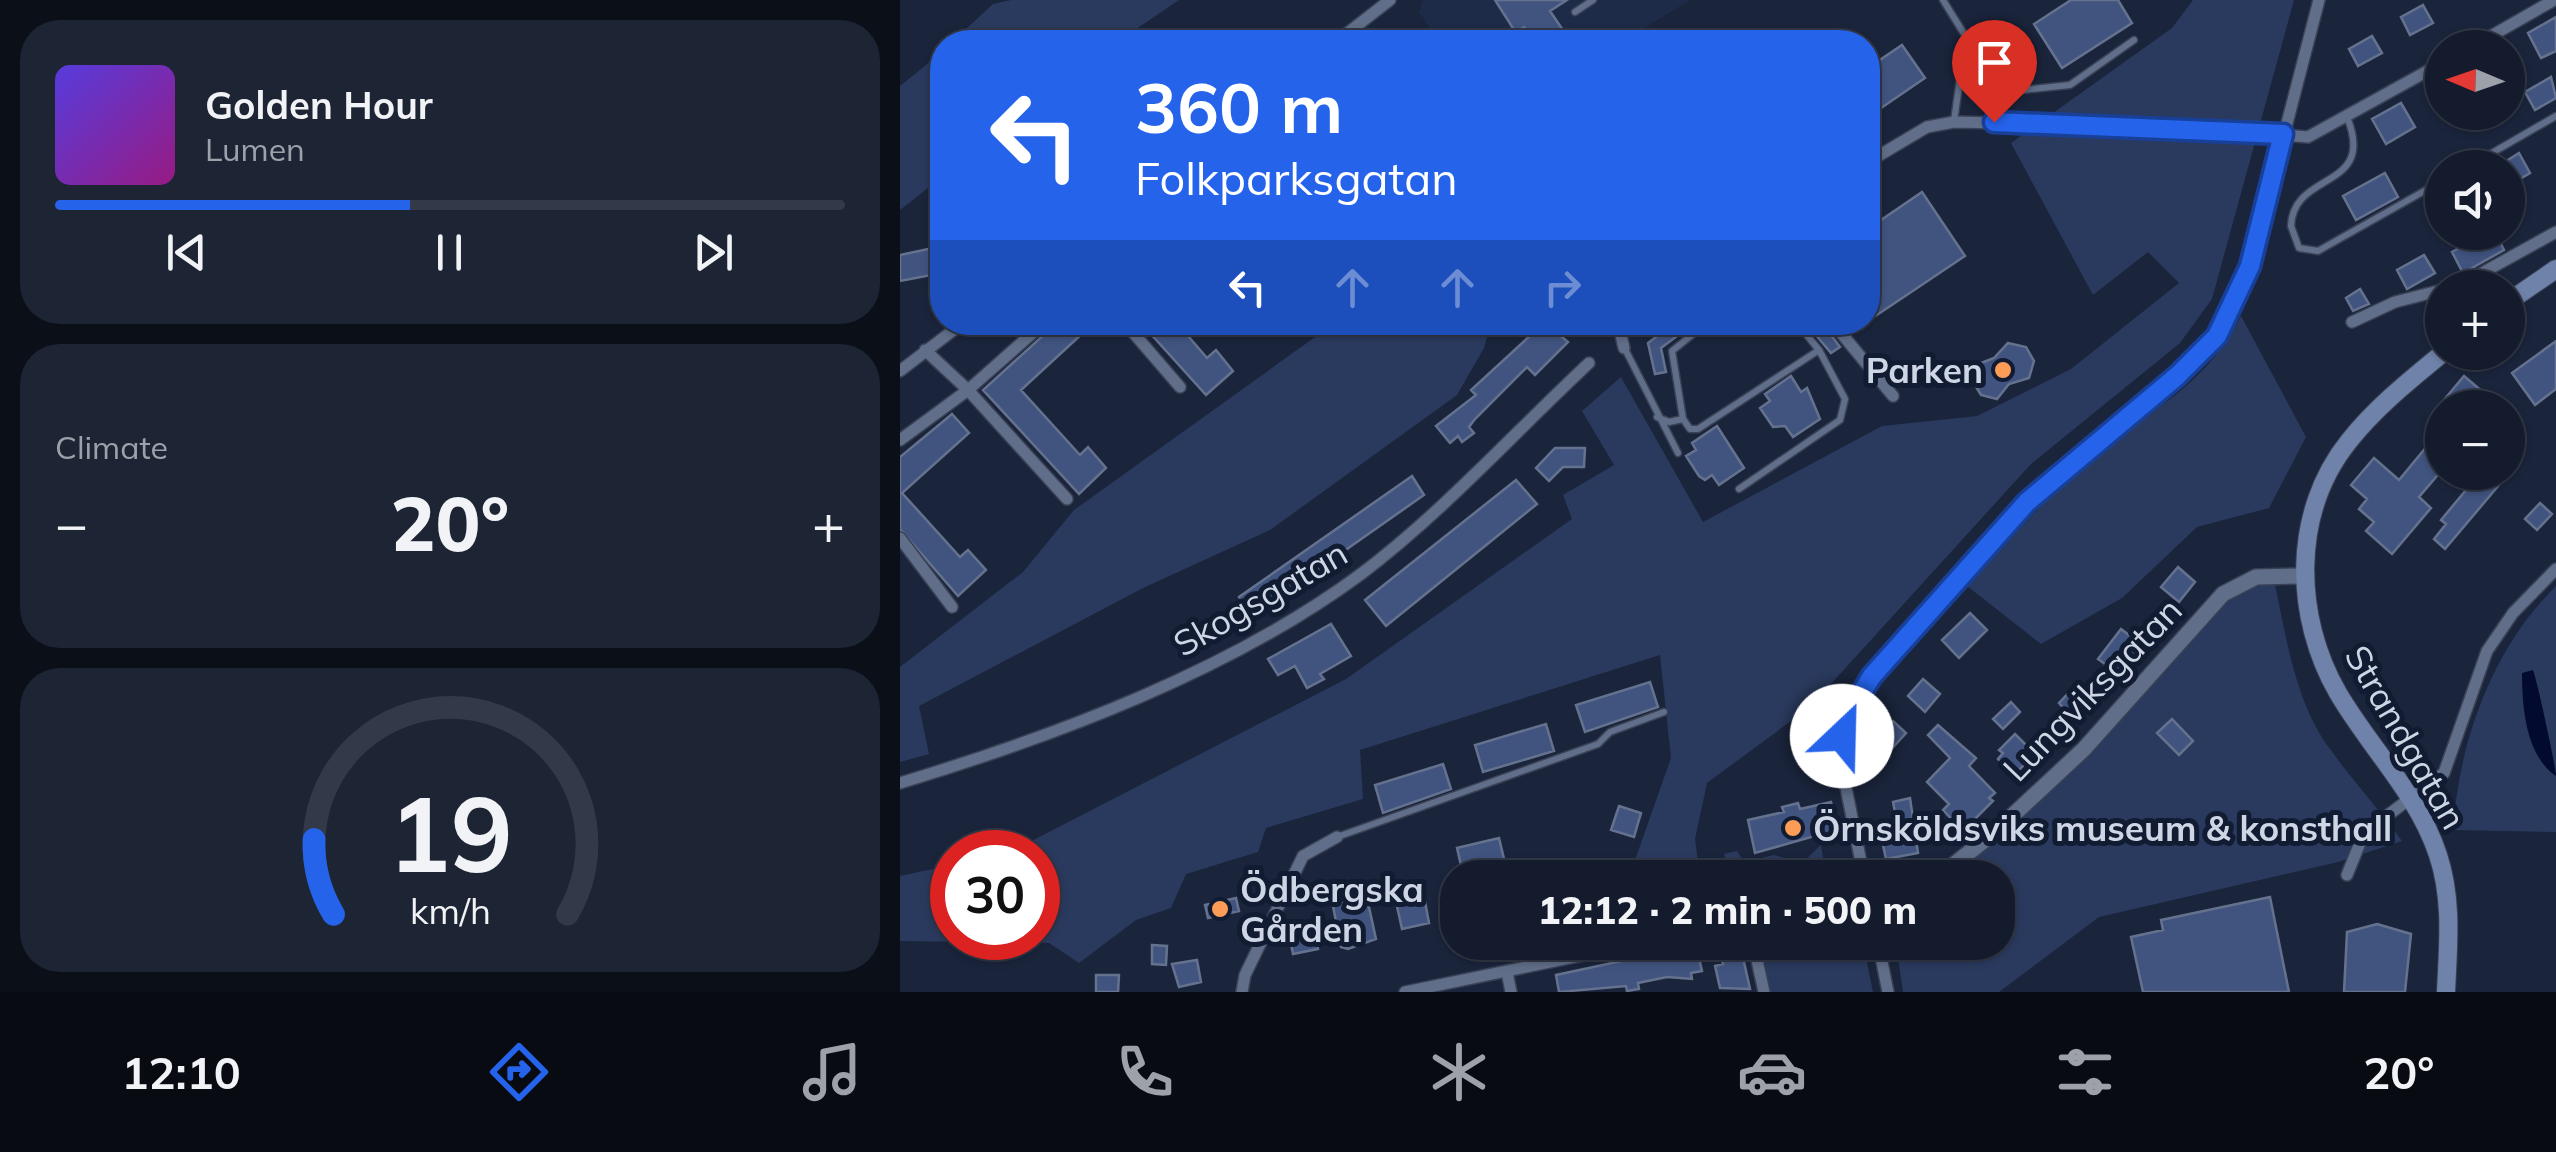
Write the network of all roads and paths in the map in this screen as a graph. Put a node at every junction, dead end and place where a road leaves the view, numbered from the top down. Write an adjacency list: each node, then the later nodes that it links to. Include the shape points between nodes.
1 (1593, 0): 6 (lane)
2 (1944, 0): 13 (lane, via 1966,37)
3 (2319, 0): 15 (street)
4 (2555, 0): 8 (street)
5 (1385, 2): 7 (street)
6 (1575, 12)
7 (1351, 30)
8 (2502, 30)
9 (2134, 40): 14 (lane, via 2070,85 1995,93)
10 (2425, 73): 12 (street)
11 (2556, 116): 16 (lane)
12 (2347, 117): 15 (street, via 2308,137); 18 (lane, via 2356,149 2352,162 2309,193 2291,216 2299,248 2318,251)
13 (1954, 122): 14 (street); 17 (street, via 1927,127)
14 (1994, 122): 15 (street)
15 (2283, 134): 55 (street, via 2250,266 2217,336 2027,502 1872,676 1849,713 1841,763)
16 (2497, 150)
17 (1880, 155)
18 (2425, 191)
19 (2556, 232): 20 (street)
20 (2487, 270)
21 (2556, 270): 22 (main road)
22 (2525, 291)
23 (2425, 294): 24 (street)
24 (2352, 322)
25 (946, 335): 33 (street)
26 (1030, 335): 39 (street)
27 (1135, 335): 38 (street)
28 (1621, 335): 32 (street)
29 (1692, 335): 42 (lane, via 1672,351)
30 (1807, 335): 34 (lane)
31 (1843, 335): 40 (street)
32 (1624, 348): 41 (lane)
33 (925, 350): 37 (street); 39 (street)
34 (1819, 350): 42 (lane, via 1698,429); 45 (lane, via 1845,399 1840,420)
35 (1589, 363): 52 (street, Skogsgatan, via 1446,500 1317,604 1167,683)
36 (2425, 368): 49 (main road, Strandgatan, via 2346,444 2308,533)
37 (900, 372)
38 (1180, 387)
39 (968, 390): 43 (street); 46 (street)
40 (1893, 396)
41 (1657, 417): 42 (lane); 44 (lane)
42 (1683, 419)
43 (900, 440)
44 (1678, 453)
45 (1739, 490)
46 (1067, 499)
47 (900, 538): 50 (street)
48 (2556, 569): 53 (street, via 2486,651 2448,765)
49 (2304, 576): 53 (main road, Strandgatan, via 2325,668); 56 (street, Lungviksgatan, via 2256,577 2223,594 2084,749)
50 (952, 607)
51 (1664, 712): 54 (lane, via 1610,732 1598,744)
52 (900, 783)
53 (2412, 800): 57 (street, via 2364,833); 67 (main road, Strandgatan, via 2446,882)
54 (1337, 837): 62 (street, via 1303,856)
55 (1860, 860)
56 (1960, 860)
57 (2348, 874)
58 (1562, 960): 61 (street)
59 (1757, 960): 65 (street)
60 (1882, 960): 66 (street)
61 (1506, 972): 63 (street); 64 (street)
62 (1242, 992)
63 (1405, 992)
64 (1511, 992)
65 (1764, 992)
66 (1888, 992)
67 (2446, 992)

